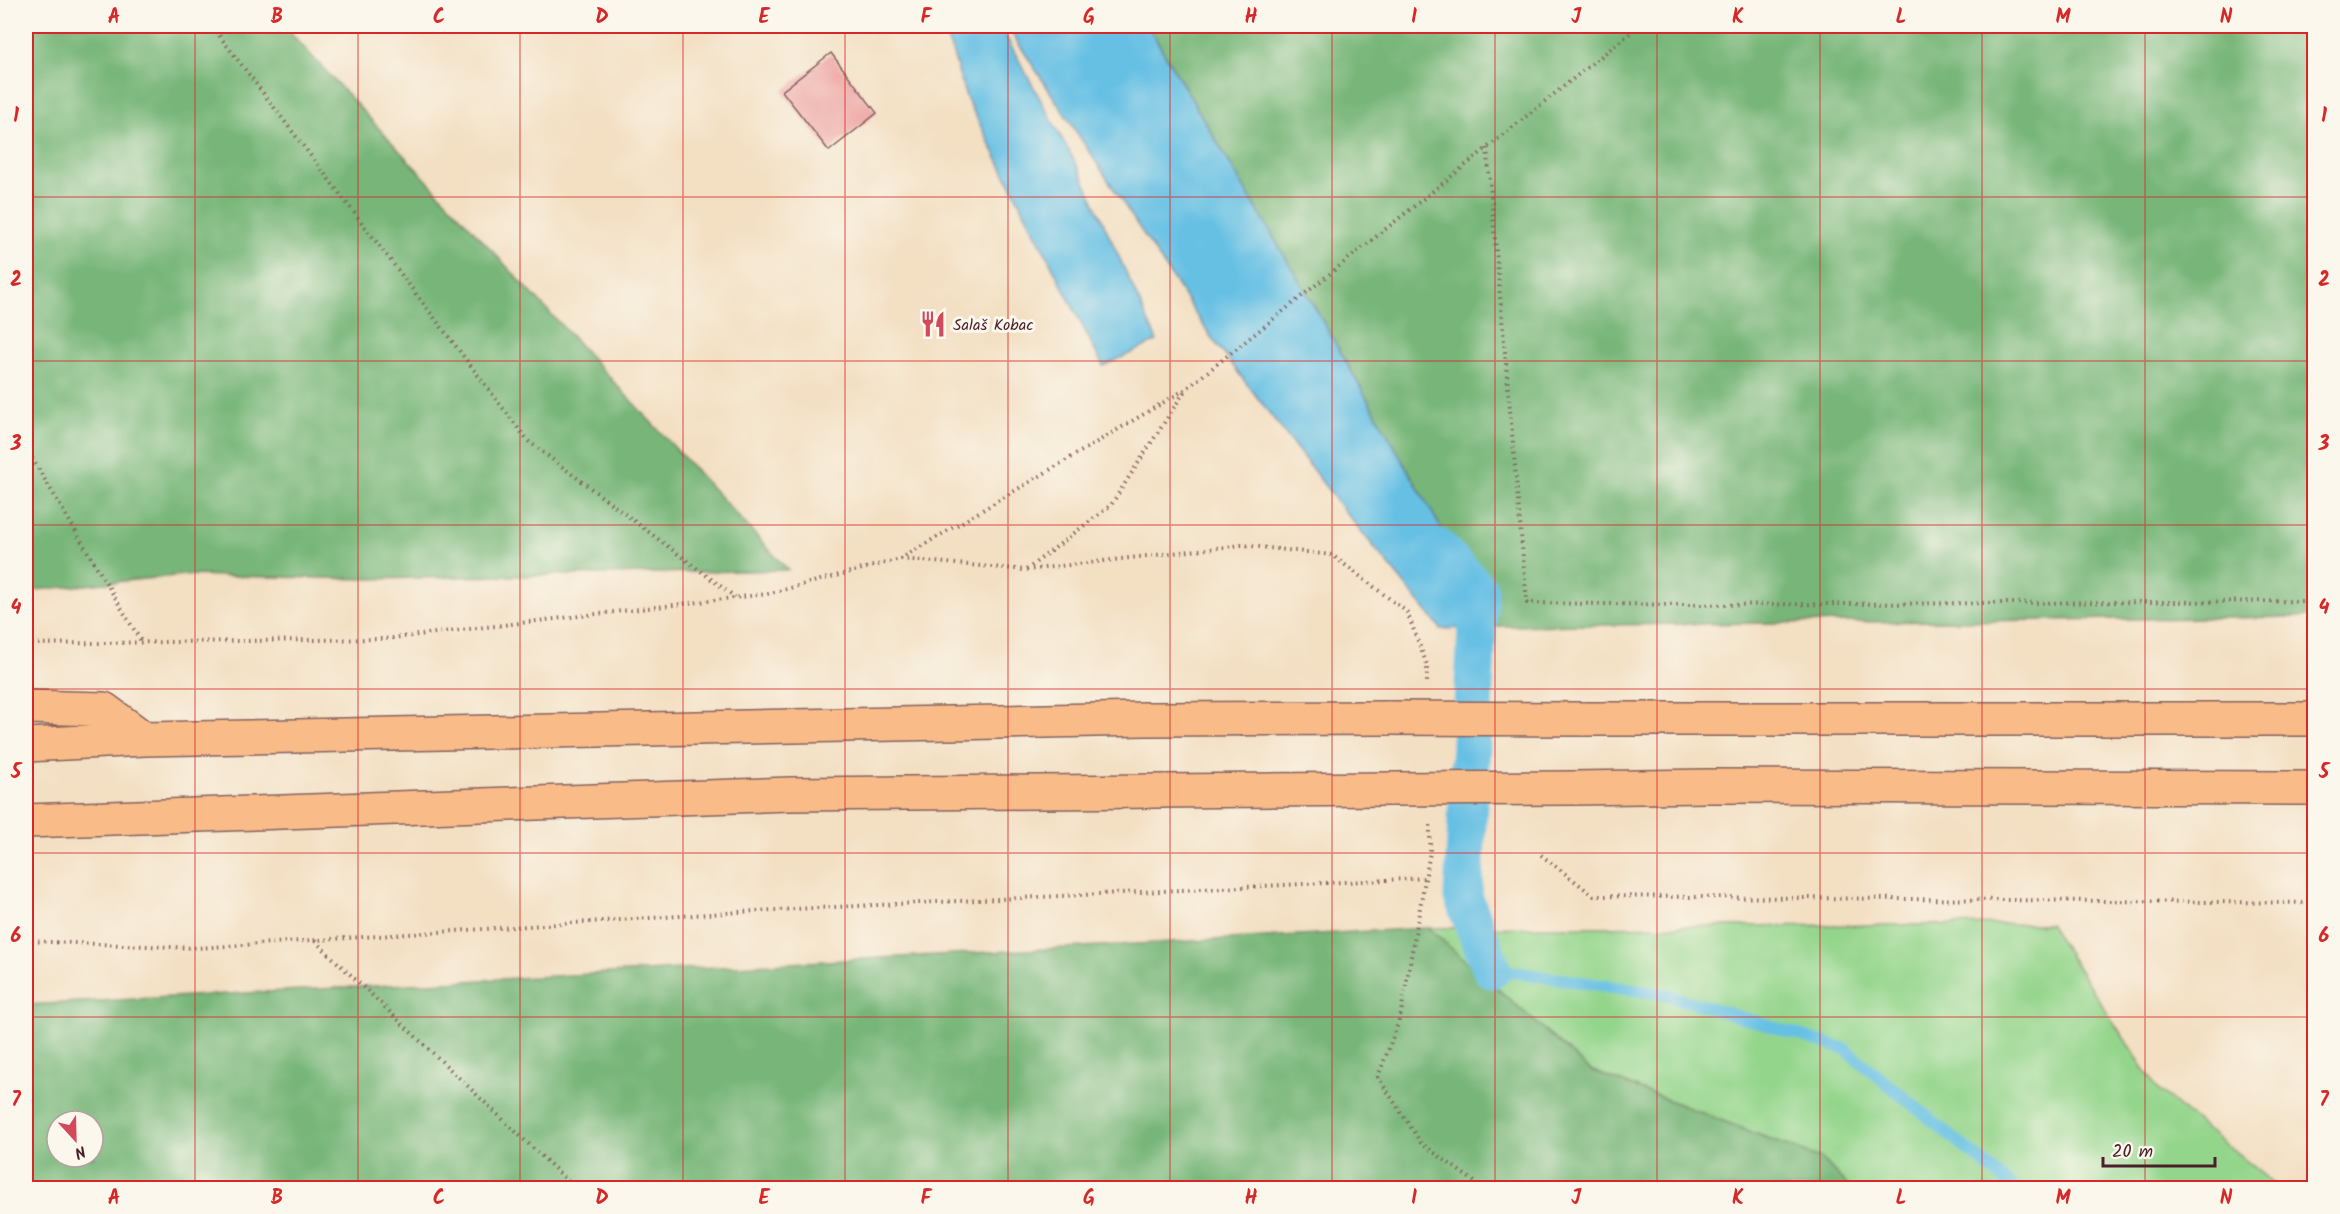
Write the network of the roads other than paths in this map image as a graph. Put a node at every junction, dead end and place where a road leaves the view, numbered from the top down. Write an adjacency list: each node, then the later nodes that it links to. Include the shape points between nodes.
1 (26, 707): 3 (highway, via 104,709)
2 (2314, 719): 3 (highway, bridge, via 1145,719)
3 (145, 739): 4 (highway)
4 (26, 745)
5 (2314, 788): 6 (highway, bridge, via 790,794)
6 (26, 821)

